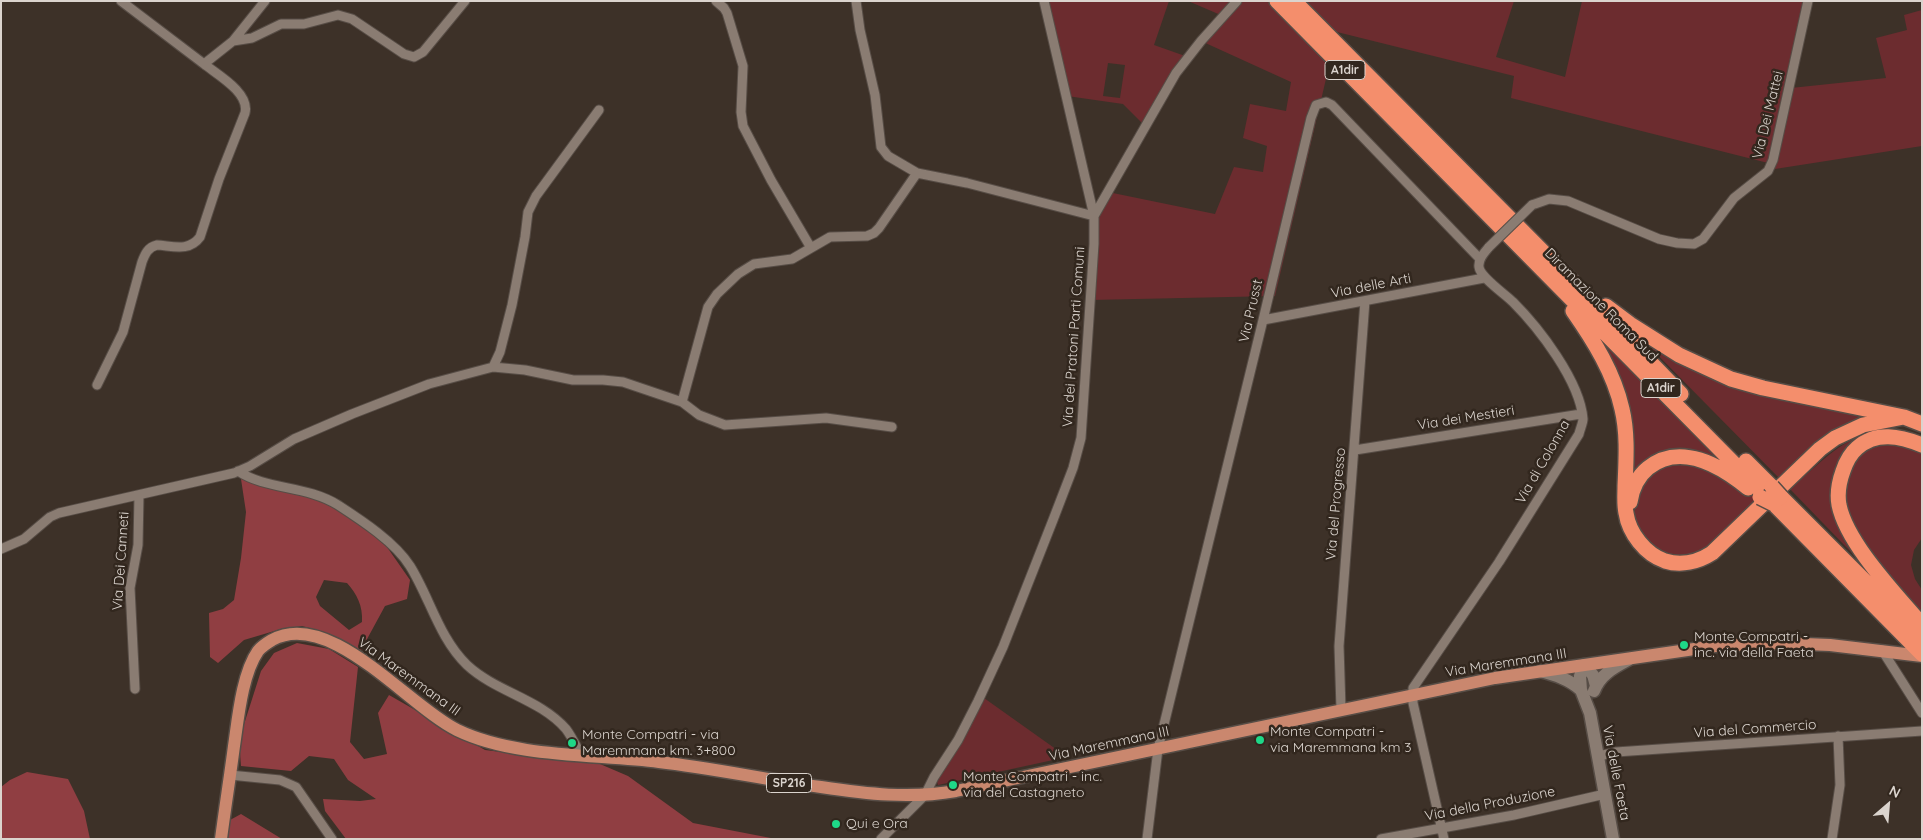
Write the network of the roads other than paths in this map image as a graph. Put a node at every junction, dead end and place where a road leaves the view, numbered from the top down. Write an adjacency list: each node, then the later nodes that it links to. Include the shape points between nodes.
1 (121, 1): 12 (street)
2 (266, 1): 11 (street)
3 (466, 1): 11 (street, via 423,52 414,57 404,54 352,19 340,16 304,24 280,24 252,38)
4 (716, 1): 16 (street, via 727,13 741,60 743,126)
5 (856, 1): 14 (street, via 881,147 888,156)
6 (1044, 1): 15 (street, Via dei Pratoni Parti Comuni)
7 (1237, 1): 15 (street, via 1176,73)
8 (1277, 1): 19 (highway, Diramazione Roma Sud / A1dir)
9 (1294, 1): 19 (highway, Diramazione Roma Sud / A1dir)
10 (1808, 1): 17 (street, Via Dei Mattei, bridge, via 1773,160 1768,171 1734,198 1703,239 1694,244 1659,239 1568,201 1549,199 1532,204)
11 (233, 41): 12 (street)
12 (204, 64): 23 (street, via 241,95 245,113 200,237 188,247 157,245 147,251 122,332)
13 (599, 110): 22 (street, via 528,209 526,237 512,305)
14 (917, 173): 15 (street); 16 (street, via 874,233 830,237)
15 (1094, 216): 58 (street, Via dei Pratoni Parti Comuni, via 1083,426 1075,459 997,660 958,740)
16 (811, 248): 24 (street, via 792,259 751,265 714,297 706,314)
17 (1480, 259): 18 (street, via 1479,268); 21 (street, Via Prusst, via 1332,105 1320,102 1310,118)
18 (1484, 278): 20 (street, Via delle Arti); 25 (street, Via di Colonna, via 1538,328 1567,373)
19 (1564, 282): 26 (highway, via 1586,289 1644,333 1713,372 1763,388); 35 (highway, Diramazione Roma Sud / A1dir); 36 (highway, via 1610,374 1623,412)
20 (1365, 301): 21 (street, Via delle Arti); 32 (street, Via del Progresso)
21 (1263, 320): 53 (street, Via Prusst)
22 (493, 367): 24 (street, via 573,380 612,380); 33 (street, via 429,384 352,414 294,439)
23 (97, 385)
24 (682, 402): 29 (street, via 699,415 728,425 832,418)
25 (1582, 414): 32 (street, Via dei Mestieri); 47 (street, Via di Colonna, via 1579,434 1499,562 1415,683)
26 (1904, 417): 27 (highway); 28 (highway)
27 (1884, 422): 30 (highway); 36 (highway, via 1851,429 1826,444 1720,547 1700,559 1677,563 1657,558 1641,545)
28 (1922, 424)
29 (892, 427)
30 (1922, 435)
31 (1922, 445): 38 (highway, via 1889,436 1861,445 1846,462 1838,496 1844,520 1858,545)
32 (1355, 450): 48 (street, Via del Progresso, via 1339,646)
33 (238, 471): 34 (street); 54 (street, via 254,479 323,497 382,538 409,565 461,658 491,682 556,720 570,735)
34 (139, 495): 37 (street, via 56,514 24,539); 45 (street, Via Dei Canneti, via 138,550 130,588)
35 (1770, 496): 36 (highway, via 1708,463 1688,458 1667,459 1649,467 1637,480 1631,495); 38 (highway, Diramazione Roma Sud / A1dir); 40 (highway, Diramazione Roma Sud / A1dir)
36 (1628, 521)
37 (1, 549)
38 (1920, 632)
39 (1882, 650): 40 (main road, Via Maremmana III / SP216); 41 (main road, Via Maremmana III / SP216, via 1830,645 1752,644); 49 (street)
40 (1922, 655)
41 (1631, 658): 42 (main road, Via Maremmana III / SP216); 44 (street, via 1611,669)
42 (1584, 666): 43 (main road, Via Maremmana III / SP216); 44 (street, via 1593,675); 46 (street, via 1580,676)
43 (1540, 671): 46 (street, via 1563,678); 47 (main road, Via Maremmana III / SP216)
44 (1596, 686): 50 (street)
45 (135, 689)
46 (1581, 690): 50 (street)
47 (1412, 694): 48 (main road, Via Maremmana III / SP216); 59 (street)
48 (1341, 709): 53 (main road, Via Maremmana III / SP216)
49 (1921, 712)
50 (1590, 713): 55 (street, Via delle Faeta)
51 (1919, 733): 52 (street, Via del Commercio)
52 (1838, 736): 55 (street, Via del Commercio); 67 (street, via 1840,785)
53 (1158, 749): 58 (main road, Via Maremmana III / SP216); 63 (street, Via Prusst)
54 (581, 755): 56 (main road, Via Maremmana III / SP216, via 514,747 472,737 448,726 346,649 317,636 292,633 264,645 252,664 240,704); 58 (main road, Via Maremmana III / SP216, via 660,762 868,794)
55 (1598, 756): 57 (street, Via delle Faeta)
56 (230, 776): 60 (main road, Via Maremmana III / SP216); 61 (street, via 280,780 296,786)
57 (1605, 794): 59 (street, Via della Produzione); 66 (street, Via delle Faeta)
58 (925, 795): 62 (street, Via dei Pratoni Parti Comuni)
59 (1442, 828): 64 (street, Via della Produzione); 65 (street)
60 (221, 839)
61 (332, 839)
62 (881, 839)
63 (1147, 839)
64 (1381, 839)
65 (1444, 839)
66 (1613, 839)
67 (1832, 839)

